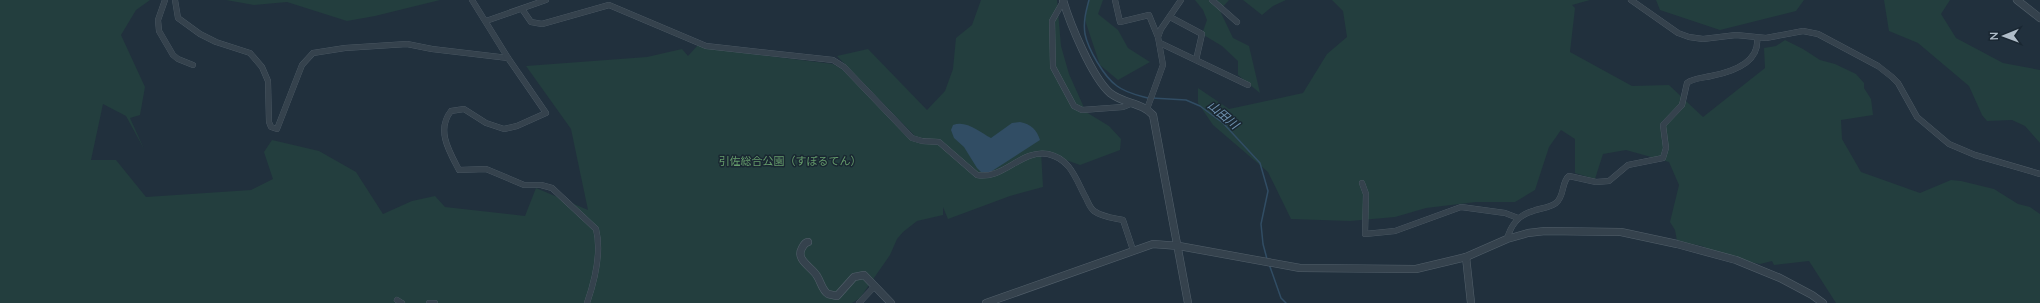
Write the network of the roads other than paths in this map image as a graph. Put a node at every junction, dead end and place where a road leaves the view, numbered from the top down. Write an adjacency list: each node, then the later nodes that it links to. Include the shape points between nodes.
1 (165, 0): 20 (street, via 158,20 159,31 173,55)
2 (175, 0): 18 (street, via 178,18 200,34 250,53 258,61 268,81 269,122 271,127 277,129 302,65 314,53 407,44)
3 (472, 0): 14 (street)
4 (546, 0): 11 (street)
5 (1063, 0): 22 (street, via 1069,20 1097,77 1110,93); 22 (street, via 1052,21 1053,67 1074,106 1082,110 1123,107)
6 (1115, 0): 17 (street, via 1120,22 1149,15)
7 (1181, 0): 12 (street)
8 (1212, 0): 15 (street)
9 (1631, 0): 16 (street, via 1689,37 1713,38 1736,35)
10 (2017, 0): 13 (street)
11 (522, 9): 14 (street); 30 (street, via 531,22 542,24 609,5 706,46 833,60 844,67 912,138 939,142 977,175 996,175 1031,155 1048,154 1070,166 1092,210 1123,220)
12 (1170, 17): 17 (street); 19 (street, via 1202,34)
13 (2040, 18)
14 (486, 20): 18 (street)
15 (1237, 22)
16 (1757, 38): 24 (street, via 1803,31 1818,34 1878,66 1892,77 1917,117 1949,144 1975,155); 26 (street, via 1757,49 1747,62 1687,83 1682,105 1662,125 1666,148 1663,158 1628,165 1609,181 1596,182 1569,176 1555,204)
17 (1159, 40): 19 (street); 23 (street, via 1163,65)
18 (508, 58): 35 (street, via 546,113 504,129 486,123 464,110 451,111 444,120 444,134 459,170 486,169 524,185 552,188 596,229 598,237 594,285)
19 (1196, 60): 21 (street)
20 (193, 65)
21 (1248, 85)
22 (1134, 102): 23 (street)
23 (1148, 107): 29 (street, via 1153,115)
24 (2040, 174)
25 (1362, 184): 26 (street, via 1366,194 1365,234 1395,231 1461,207 1505,213)
26 (1518, 218): 27 (street)
27 (1507, 239): 31 (street); 41 (street, via 1545,231 1621,232 1646,236 1736,260 1780,278)
28 (808, 242): 32 (street, via 803,245 800,255 828,294 841,294 851,279 857,275 864,275)
29 (1178, 246): 30 (street, via 1153,244); 31 (street, via 1273,264 1324,269 1416,269); 39 (street)
30 (1133, 250): 38 (street)
31 (1466, 257): 40 (street)
32 (875, 286): 36 (street); 37 (street)
33 (429, 303): 34 (street)
34 (435, 303)
35 (587, 303)
36 (859, 303)
37 (892, 303)
38 (986, 303)
39 (1188, 303)
40 (1471, 303)
41 (1823, 303)

